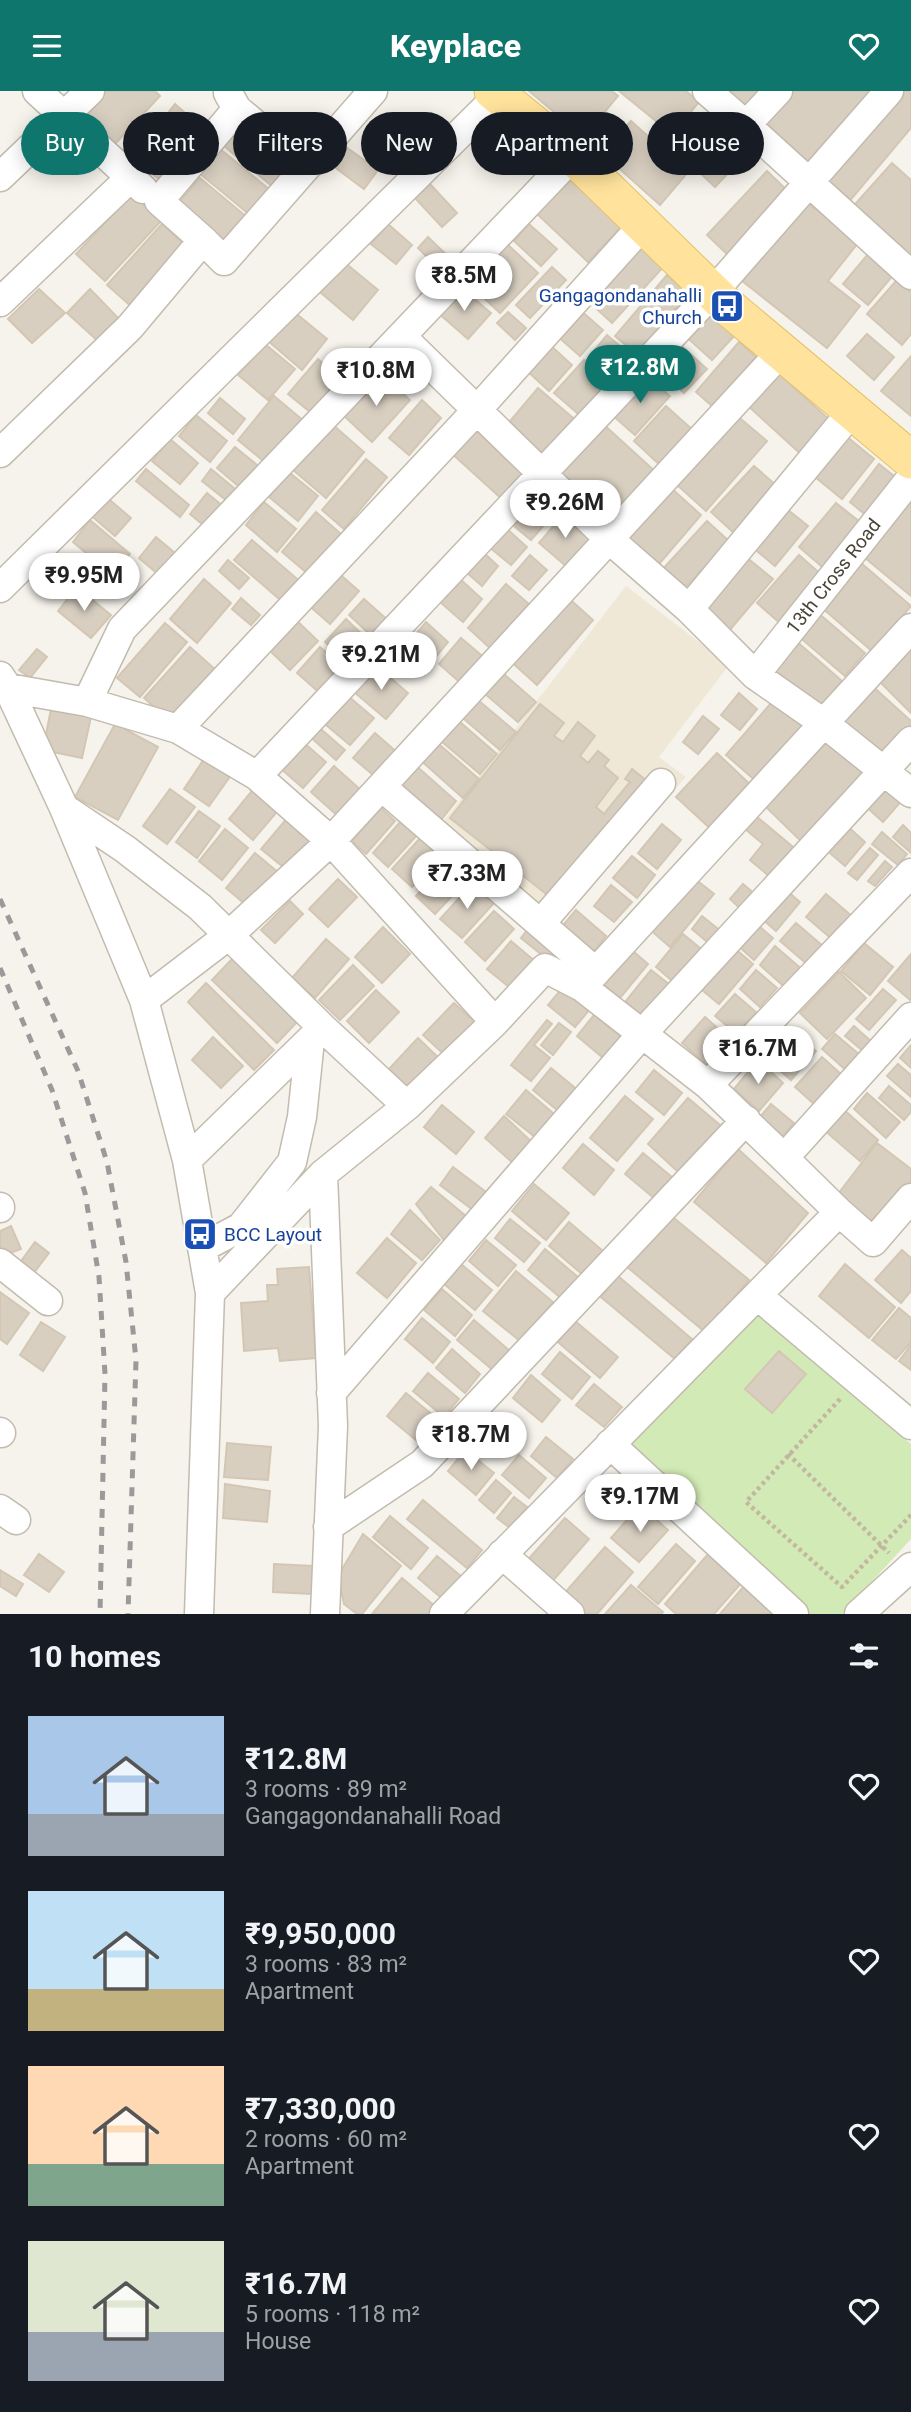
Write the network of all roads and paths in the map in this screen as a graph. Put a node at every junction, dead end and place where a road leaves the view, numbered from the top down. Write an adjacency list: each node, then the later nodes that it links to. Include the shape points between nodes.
1 (37, 91): 9 (street)
2 (90, 91): 10 (street)
3 (373, 91): 15 (street)
4 (707, 91): 13 (street)
5 (778, 91): 14 (street)
6 (889, 91): 24 (street)
7 (498, 93): 12 (main road); 40 (street)
8 (230, 96): 11 (street); 25 (street)
9 (61, 112)
10 (69, 112)
11 (247, 112)
12 (521, 112)
13 (731, 112)
14 (758, 112)
15 (347, 120)
16 (764, 142): 24 (street)
17 (21, 157): 22 (street)
18 (109, 158): 23 (street)
19 (299, 175): 27 (street, via 224,261)
20 (555, 175): 31 (street)
21 (592, 175): 26 (main road)
22 (0, 177)
23 (130, 178): 25 (street); 30 (street)
24 (808, 183): 28 (street); 29 (street)
25 (159, 201): 27 (street)
26 (643, 225): 29 (main road); 34 (street)
27 (203, 240): 35 (street, via 130,327)
28 (911, 275)
29 (714, 291): 32 (main road); 37 (street)
30 (0, 302)
31 (402, 337): 34 (street); 45 (street, via 122,629)
32 (781, 352): 33 (main road); 39 (street)
33 (853, 410): 36 (main road); 41 (street)
34 (476, 411): 37 (street); 47 (street)
35 (0, 453)
36 (911, 460)
37 (542, 476): 39 (street); 50 (street)
38 (911, 478): 43 (street, 13th Cross Road)
39 (610, 540): 41 (street); 52 (street)
40 (0, 588)
41 (689, 610): 43 (street)
42 (911, 628): 46 (street)
43 (755, 675): 46 (street)
44 (4, 682): 45 (street); 54 (street)
45 (87, 702): 47 (street)
46 (825, 724): 49 (street); 59 (street)
47 (178, 729): 50 (street)
48 (911, 741): 49 (street)
49 (884, 769): 53 (street); 64 (street)
50 (257, 776): 55 (street)
51 (662, 783): 57 (street)
52 (382, 787): 55 (street); 57 (street)
53 (911, 793)
54 (64, 808): 58 (street, via 125,849); 60 (street)
55 (331, 841): 58 (street); 62 (street)
56 (911, 873): 65 (street)
57 (541, 923): 59 (street)
58 (229, 935): 60 (street); 63 (street)
59 (589, 980): 62 (street, via 545,968); 64 (street)
60 (144, 1000): 69 (street)
61 (911, 1017): 68 (street)
62 (495, 1022): 66 (street)
63 (316, 1034): 66 (street); 69 (street); 73 (street, via 292,1161 241,1227)
64 (642, 1035): 65 (street); 78 (street)
65 (708, 1085): 67 (street)
66 (407, 1106): 70 (street)
67 (746, 1120): 68 (street); 84 (street, via 422,1464)
68 (784, 1158): 72 (street)
69 (187, 1160): 73 (street)
70 (323, 1174): 75 (street); 78 (street)
71 (907, 1211): 72 (street, via 873,1242)
72 (839, 1212): 76 (street)
73 (202, 1248): 75 (street)
74 (0, 1263): 77 (street)
75 (210, 1293): 89 (street)
76 (758, 1296): 80 (street); 81 (street)
77 (48, 1301)
78 (331, 1393): 84 (street)
79 (845, 1394): 82 (path)
80 (911, 1425)
81 (610, 1444): 86 (street); 92 (street)
82 (788, 1454): 85 (path); 85 (path, via 746,1502 842,1587)
83 (911, 1515): 85 (path)
84 (328, 1527): 90 (street)
85 (882, 1545)
86 (502, 1554): 88 (street); 91 (street)
87 (910, 1571): 93 (street)
88 (447, 1613)
89 (199, 1614)
90 (325, 1614)
91 (570, 1614)
92 (794, 1614)
93 (859, 1614)

